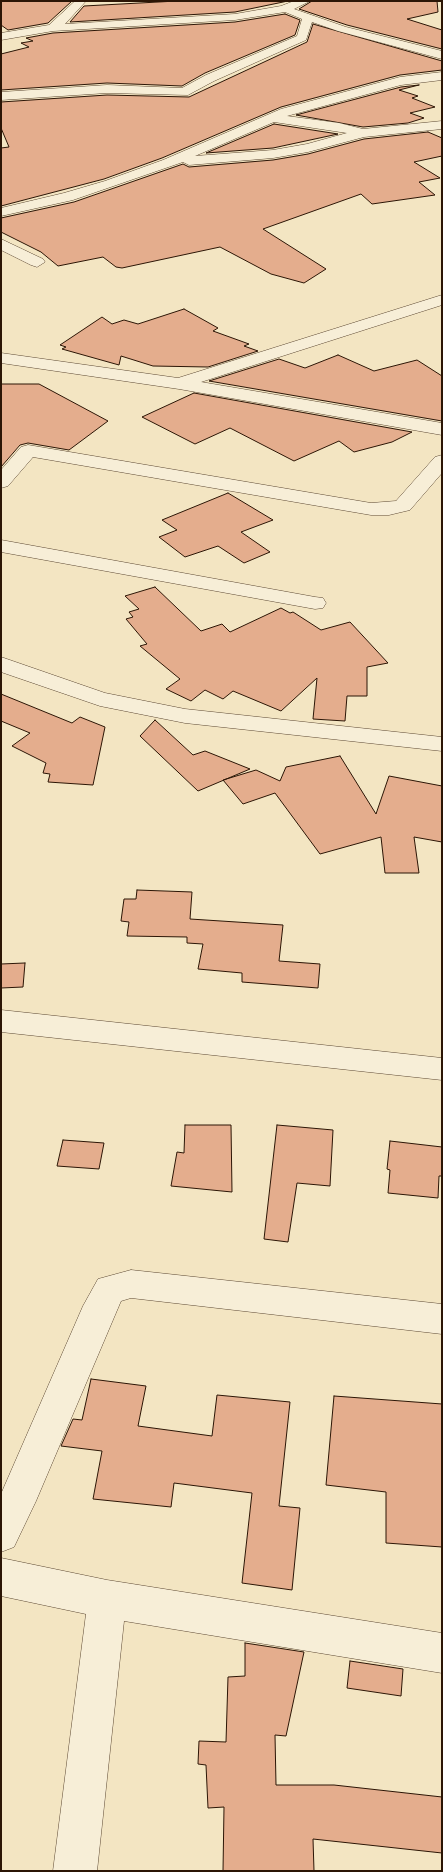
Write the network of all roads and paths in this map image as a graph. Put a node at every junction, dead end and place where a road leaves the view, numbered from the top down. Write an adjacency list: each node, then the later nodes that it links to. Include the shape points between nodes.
1 (81, 1): 6 (street)
2 (269, 1): 4 (street)
3 (305, 1): 4 (street)
4 (283, 9): 5 (street); 6 (street, via 217,19)
5 (307, 18): 7 (street); 9 (street)
6 (52, 28): 8 (street)
7 (342, 29): 9 (street); 10 (street)
8 (1, 37)
9 (302, 38): 12 (street, via 184,92 107,89)
10 (442, 55)
11 (442, 76): 13 (street, via 400,81)
12 (1, 96)
13 (269, 118): 15 (street, via 346,128); 16 (street)
14 (442, 125): 15 (street)
15 (363, 134): 16 (street, via 273,154)
16 (168, 163): 17 (street, via 68,196)
17 (1, 212)
18 (1, 244): 19 (street)
19 (37, 262)
20 (442, 300): 22 (street)
21 (1, 358): 22 (street)
22 (179, 384): 23 (street)
23 (442, 429)
24 (442, 461): 25 (street, via 402,506 389,509 371,509 28,451)
25 (1, 482)
26 (1, 546): 27 (street)
27 (315, 603)
28 (1, 664): 29 (street, via 100,699 185,716)
29 (442, 744)
30 (1, 1021): 31 (street)
31 (442, 1068)
32 (442, 1319): 33 (street, via 131,1284 110,1289)
33 (1, 1534)
34 (1, 1577): 35 (street)
35 (107, 1599): 36 (street); 37 (street)
36 (442, 1653)
37 (75, 1871)

